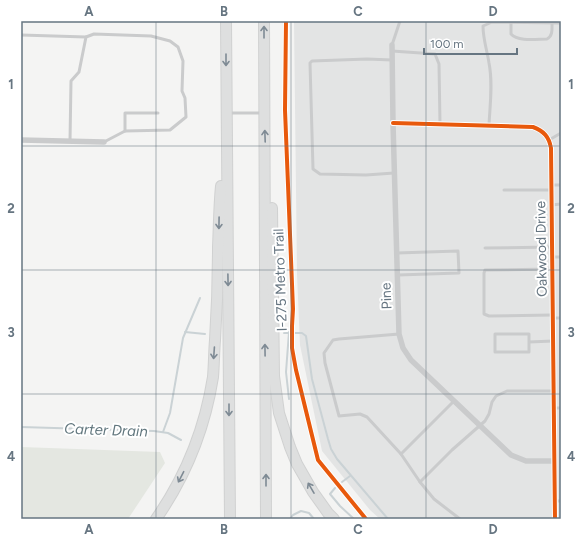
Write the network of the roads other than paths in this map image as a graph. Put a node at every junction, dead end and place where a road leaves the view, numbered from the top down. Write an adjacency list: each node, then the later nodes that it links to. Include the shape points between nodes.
1 (226, 21): 15 (highway, one-way to 15)
2 (264, 21): 16 (highway, one-way to 2)
3 (400, 21): 12 (lane)
4 (483, 21): 9 (lane)
5 (498, 21): 6 (lane); 9 (lane)
6 (511, 22): 7 (lane); 7 (lane, via 511,34 514,37 547,39 552,34)
7 (552, 23): 8 (lane)
8 (561, 23)
9 (483, 26): 19 (lane, via 490,75)
10 (21, 35): 11 (lane)
11 (86, 36): 20 (lane, via 151,36 170,41 178,47 183,61 182,91 186,117 170,130); 24 (lane, via 79,72 71,81)
12 (392, 48): 13 (street, Pine); 18 (lane, via 434,54 439,64)
13 (392, 60): 17 (street, Pine); 28 (lane, via 310,63 313,169 320,174)
14 (158, 113): 20 (lane, via 125,114)
15 (226, 113): 16 (lane); 27 (highway)
16 (264, 113): 26 (highway, one-way to 16)
17 (393, 123): 18 (street); 28 (street, Pine)
18 (440, 124): 19 (street)
19 (489, 125): 23 (street, via 533,127 545,134)
20 (125, 131): 25 (lane)
21 (561, 133): 23 (lane)
22 (21, 140): 24 (street)
23 (549, 140): 30 (street, Oakwood Drive)
24 (70, 141): 25 (street)
25 (104, 142)
26 (265, 152): 57 (highway, one-way to 26); 58 (highway, one-way to 26, via 313,492 297,464 276,398 271,188)
27 (227, 171): 55 (highway, one-way to 55, via 221,186 213,375 206,410 187,466); 56 (highway, one-way to 56)
28 (394, 173): 36 (street, Pine)
29 (561, 185): 30 (lane)
30 (551, 188): 31 (lane); 33 (street, Oakwood Drive)
31 (504, 190)
32 (561, 204): 33 (lane)
33 (551, 205): 34 (street, Oakwood Drive)
34 (552, 247): 35 (lane); 38 (street, Oakwood Drive)
35 (485, 248)
36 (397, 253): 40 (street, Pine); 40 (lane, via 458,251 459,273)
37 (561, 257): 38 (lane)
38 (552, 258): 39 (street, Oakwood Drive)
39 (552, 269): 41 (street, Oakwood Drive); 41 (lane, via 485,270 484,273 484,314)
40 (398, 275): 43 (street, Pine)
41 (552, 316): 42 (lane); 44 (street, Oakwood Drive)
42 (561, 318)
43 (399, 334): 47 (street, Pine, via 406,354); 51 (lane, via 339,338 333,340 324,353 339,416 360,414 367,417)
44 (553, 341): 45 (lane); 46 (street, Oakwood Drive)
45 (529, 342): 45 (lane, via 529,352 495,352 495,334 529,334)
46 (553, 391): 48 (street, Oakwood Drive); 50 (lane, via 507,391 496,396 489,414)
47 (454, 401): 50 (street, Pine); 51 (lane)
48 (554, 408): 49 (lane); 52 (street, Oakwood Drive)
49 (561, 408)
50 (479, 426): 52 (street, Pine, via 503,449 517,458 526,461); 53 (lane)
51 (402, 454): 53 (lane)
52 (554, 461): 54 (street, Oakwood Drive)
53 (420, 482): 59 (lane, via 434,499)
54 (558, 501): 60 (street, Oakwood Drive)
55 (156, 519)
56 (230, 519)
57 (266, 519)
58 (334, 519)
59 (460, 519)
60 (555, 519)

